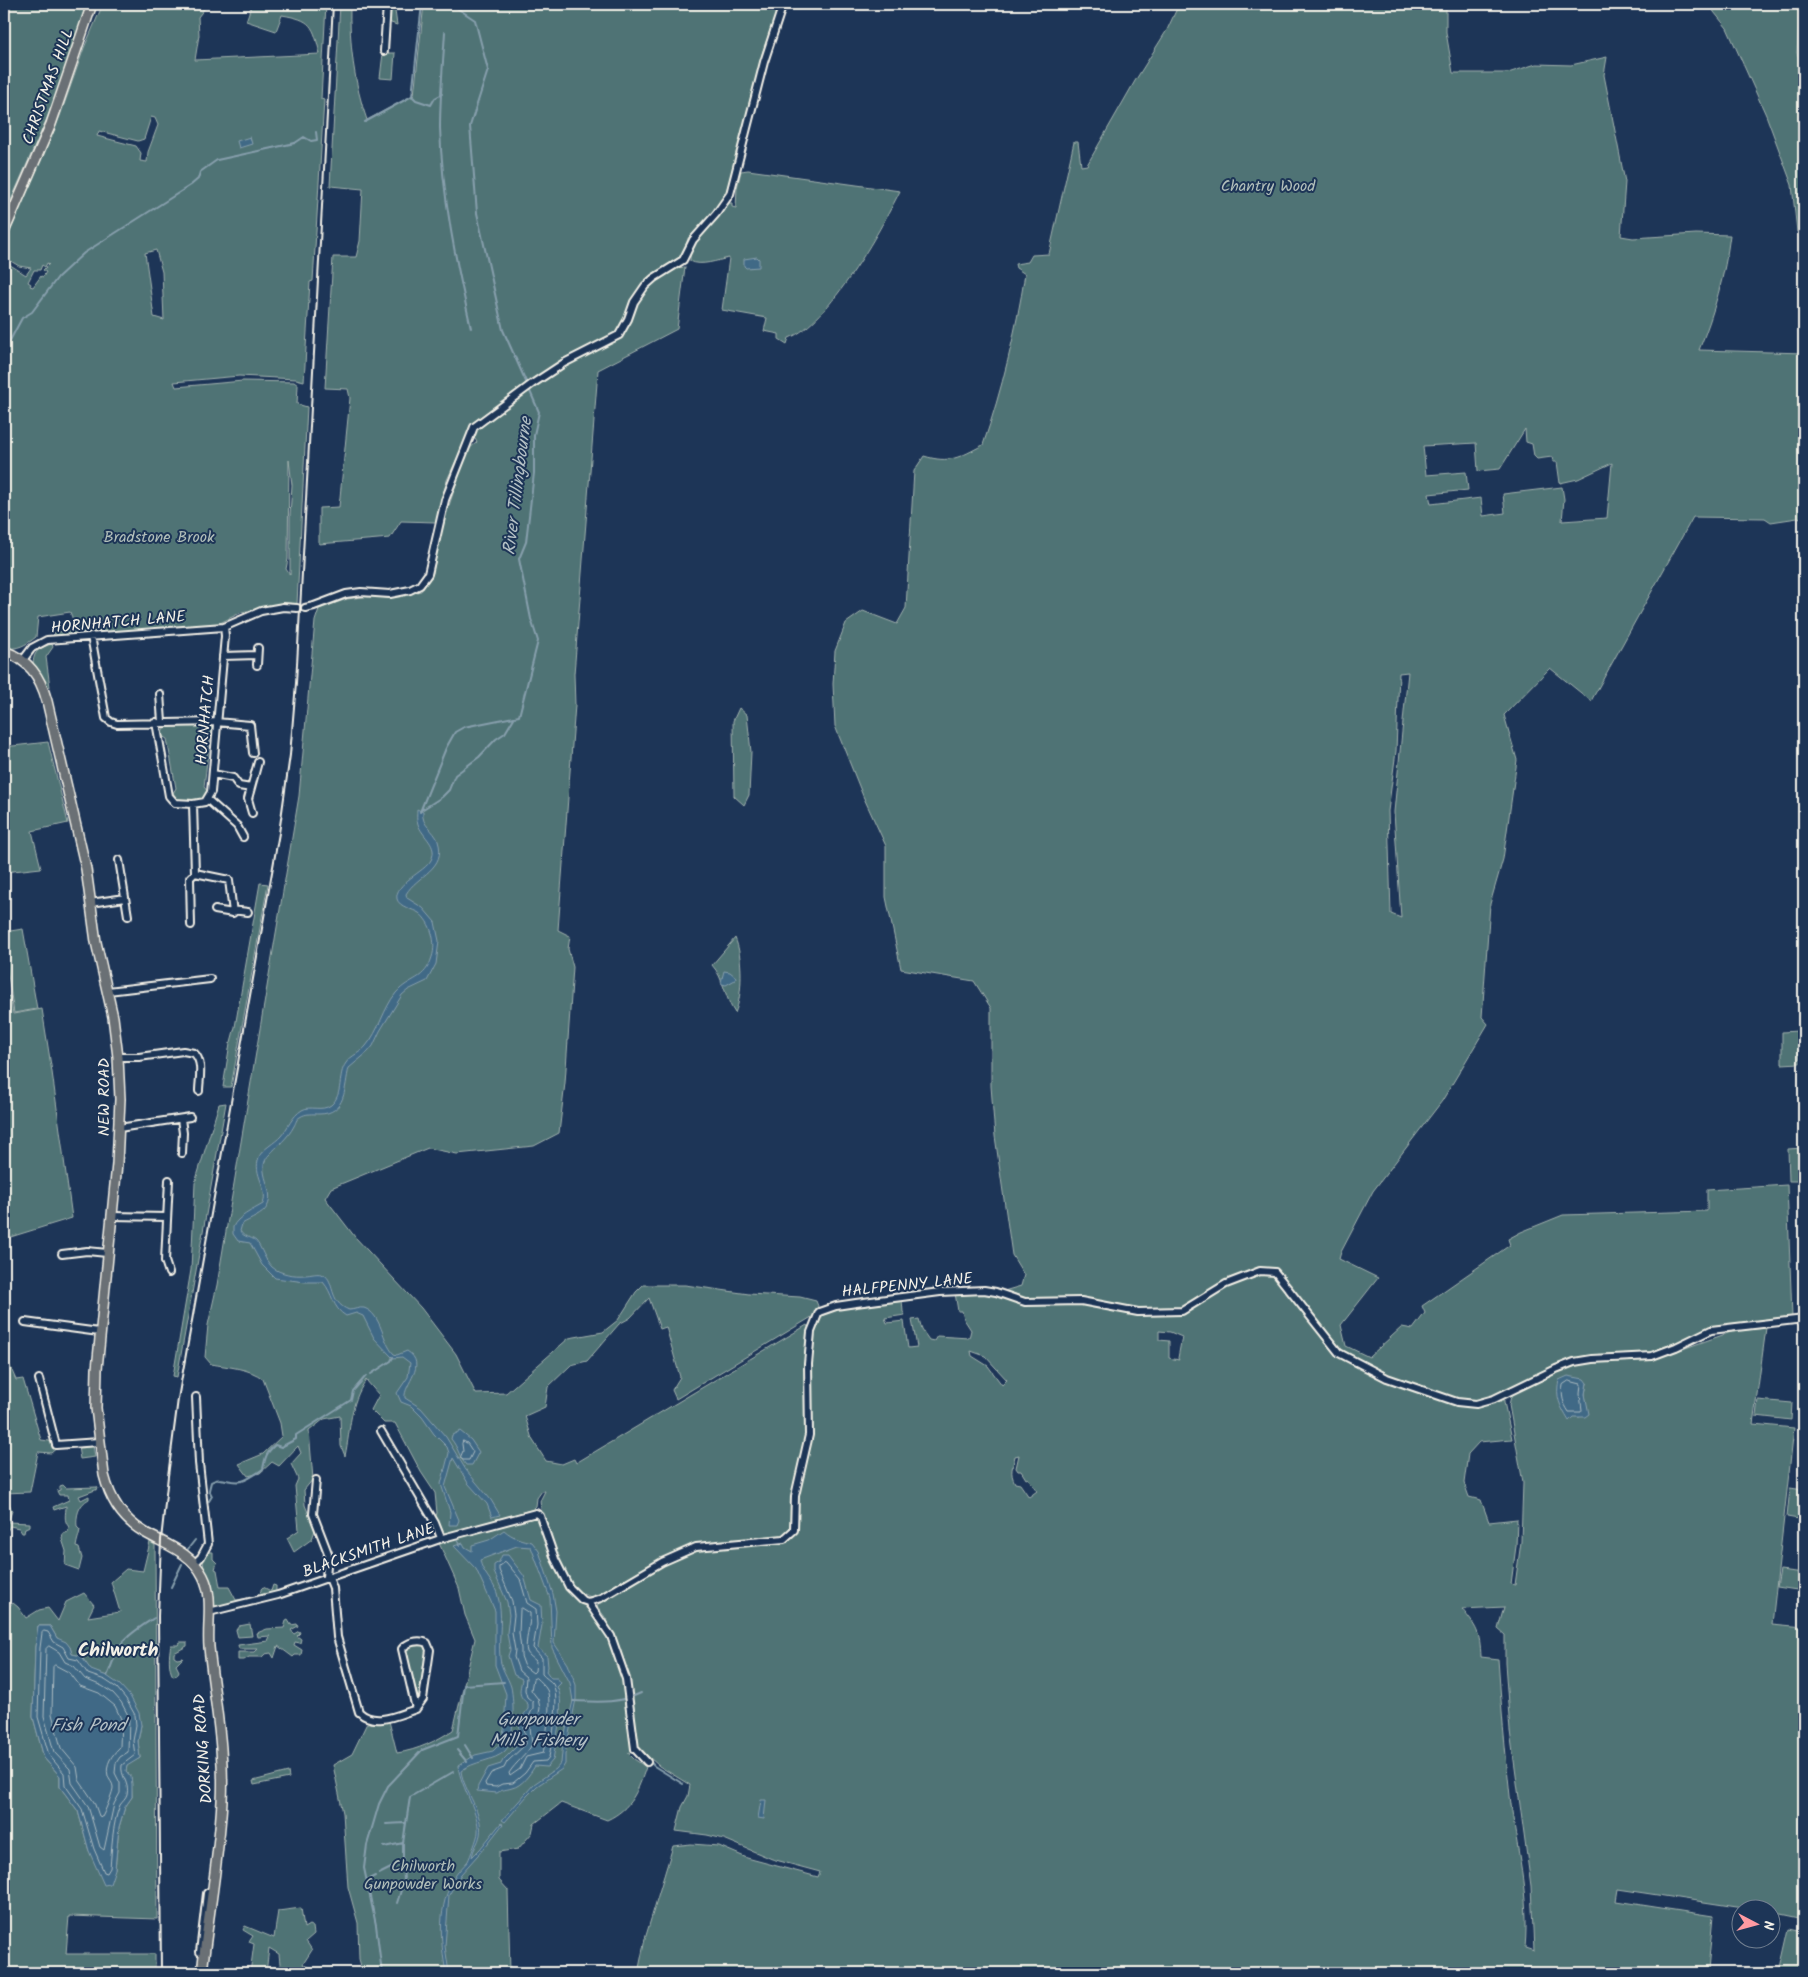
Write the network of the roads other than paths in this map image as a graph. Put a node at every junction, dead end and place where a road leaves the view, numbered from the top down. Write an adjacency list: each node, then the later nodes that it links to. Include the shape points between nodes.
1 (92, 4): 5 (main road, CHRISTMAS HILL, via 51,124)
2 (387, 4): 4 (street)
3 (783, 4): 7 (street, via 761,70 734,180 724,205 693,240 682,260 645,286 619,335 564,363 471,430 443,508 428,574 420,585 390,594 346,594)
4 (384, 52)
5 (4, 232)
6 (297, 608): 8 (street, HORNHATCH LANE, via 262,611)
7 (305, 608)
8 (224, 627): 9 (street, HORNHATCH LANE); 11 (street, HORNHATCH)
9 (91, 636): 12 (street, HORNHATCH LANE, via 47,640 32,648); 15 (street, via 106,718 117,724)
10 (4, 651): 12 (main road, NEW ROAD)
11 (223, 656): 13 (street, via 257,651); 16 (street, HORNHATCH)
12 (23, 660): 28 (main road, NEW ROAD, via 39,678 47,701 76,821)
13 (257, 665)
14 (160, 694): 15 (street)
15 (159, 722): 16 (street); 22 (street, via 169,796 175,803)
16 (216, 722): 17 (street, via 250,725); 19 (street, HORNHATCH)
17 (253, 753)
18 (258, 762): 20 (street)
19 (213, 774): 20 (street, via 232,778 239,786); 21 (street, HORNHATCH)
20 (251, 788): 23 (street, via 248,799)
21 (208, 800): 22 (street); 24 (street, via 237,826)
22 (193, 804): 26 (street)
23 (252, 813)
24 (244, 837)
25 (119, 860): 27 (street)
26 (195, 873): 30 (street, via 229,880); 33 (street, via 190,878)
27 (125, 898): 28 (street); 32 (street)
28 (90, 903): 35 (main road, NEW ROAD)
29 (215, 910): 30 (street, via 233,913)
30 (232, 910): 31 (street)
31 (248, 912)
32 (128, 916)
33 (191, 925)
34 (210, 979): 35 (street)
35 (108, 991): 36 (main road, NEW ROAD)
36 (118, 1057): 37 (street, via 183,1051 199,1053); 40 (main road, NEW ROAD)
37 (199, 1091)
38 (190, 1117): 39 (street)
39 (181, 1119): 40 (street); 41 (street)
40 (119, 1128): 43 (main road, NEW ROAD)
41 (182, 1153)
42 (169, 1180): 44 (street)
43 (112, 1216): 44 (street); 45 (main road, NEW ROAD)
44 (167, 1217): 47 (street, via 165,1261)
45 (107, 1253): 46 (street); 50 (main road, NEW ROAD)
46 (62, 1254)
47 (169, 1273)
48 (1804, 1319): 60 (street, HALFPENNY LANE, via 1711,1330 1652,1356 1574,1362 1476,1404 1457,1402 1387,1378 1339,1353 1275,1272 1260,1271 1226,1284 1182,1312 1138,1312 1081,1301 1025,1302 984,1290 940,1292 836,1306 818,1312 811,1332 809,1435 796,1496 794,1530 784,1539 696,1547)
49 (25, 1322): 50 (street)
50 (99, 1332): 54 (main road, NEW ROAD, via 96,1408)
51 (39, 1379): 54 (street, via 56,1445)
52 (196, 1397): 58 (street, via 208,1544)
53 (381, 1431): 56 (street)
54 (99, 1442): 57 (main road, NEW ROAD, via 106,1485 116,1505 131,1523)
55 (316, 1480): 59 (street, via 313,1514 328,1553)
56 (441, 1538): 59 (street, BLACKSMITH LANE); 60 (street, BLACKSMITH LANE, via 536,1513 569,1587)
57 (164, 1542): 58 (main road, DORKING ROAD, via 183,1552)
58 (194, 1563): 61 (main road, DORKING ROAD, via 208,1586)
59 (327, 1578): 61 (street, BLACKSMITH LANE, via 278,1595); 62 (street, via 333,1588 337,1637 359,1712 364,1717 377,1720)
60 (588, 1602): 63 (street, via 611,1636 626,1679 636,1750)
61 (209, 1612): 64 (main road, DORKING ROAD, via 209,1646 222,1778 219,1836)
62 (416, 1709): 62 (street, via 402,1649 407,1644 424,1641 430,1650 423,1699)
63 (647, 1762)
64 (205, 1926): 65 (street); 66 (main road, DORKING ROAD)
65 (200, 1952)
66 (202, 1973)

